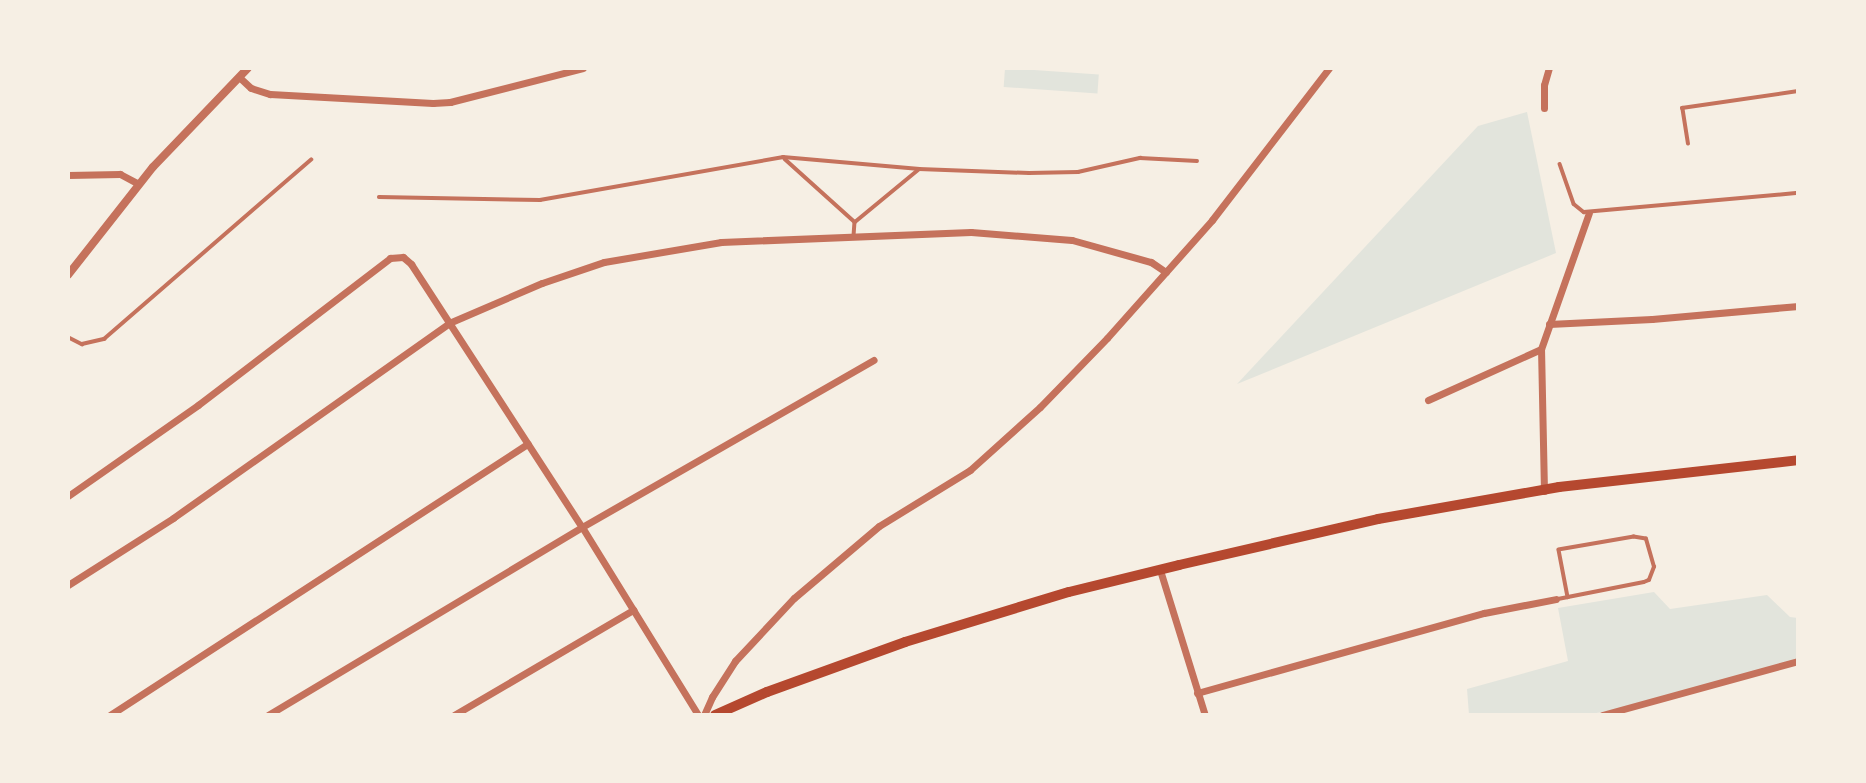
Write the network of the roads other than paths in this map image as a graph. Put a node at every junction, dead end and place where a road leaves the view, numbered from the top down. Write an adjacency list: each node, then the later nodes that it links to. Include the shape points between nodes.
1 (248, 68): 5 (street)
2 (583, 68): 5 (street, via 433,103 270,94 251,88)
3 (1329, 68): 21 (street)
4 (1549, 68): 7 (street)
5 (239, 77): 15 (street)
6 (1798, 91): 8 (lane, via 1682,108)
7 (1544, 108)
8 (1688, 145)
9 (783, 157): 13 (lane); 17 (lane, via 540,200); 19 (lane)
10 (311, 160): 26 (lane, via 104,339 82,345)
11 (1197, 161): 13 (lane, via 1140,158 1078,172)
12 (1560, 164): 18 (lane, via 1574,204)
13 (919, 169): 19 (lane)
14 (68, 175): 15 (street, via 120,174)
15 (139, 184): 22 (street)
16 (1798, 192): 18 (lane)
17 (379, 197)
18 (1589, 212): 25 (street)
19 (855, 222): 20 (lane)
20 (854, 237): 21 (street, via 971,232 1049,237 1151,262); 24 (street, via 721,242 604,262)
21 (1166, 272): 47 (street, via 1040,407 980,461 879,526 794,598 735,661)
22 (68, 275)
23 (1798, 306): 25 (street)
24 (449, 323): 30 (street); 33 (street, via 411,264 403,257 390,258 198,405); 36 (street, via 184,510)
25 (1549, 324): 27 (street)
26 (68, 337)
27 (1541, 349): 29 (street); 32 (street)
28 (874, 360): 34 (street)
29 (1427, 400)
30 (527, 444): 34 (street); 43 (street)
31 (1798, 460): 32 (main road)
32 (1544, 491): 35 (main road, via 1378,519)
33 (68, 496)
34 (582, 527): 39 (street); 44 (street)
35 (1160, 570): 41 (street); 48 (main road, via 1069,592 905,642)
36 (68, 585)
37 (1569, 597): 37 (lane, via 1648,580 1654,567 1648,542 1638,536 1559,550); 38 (lane)
38 (1556, 599): 41 (street, via 1484,613)
39 (633, 610): 45 (street); 46 (street)
40 (1798, 661): 49 (street)
41 (1197, 693): 42 (street)
42 (1204, 714)
43 (110, 715)
44 (268, 715)
45 (454, 715)
46 (698, 715)
47 (704, 715)
48 (715, 715)
49 (1602, 715)

